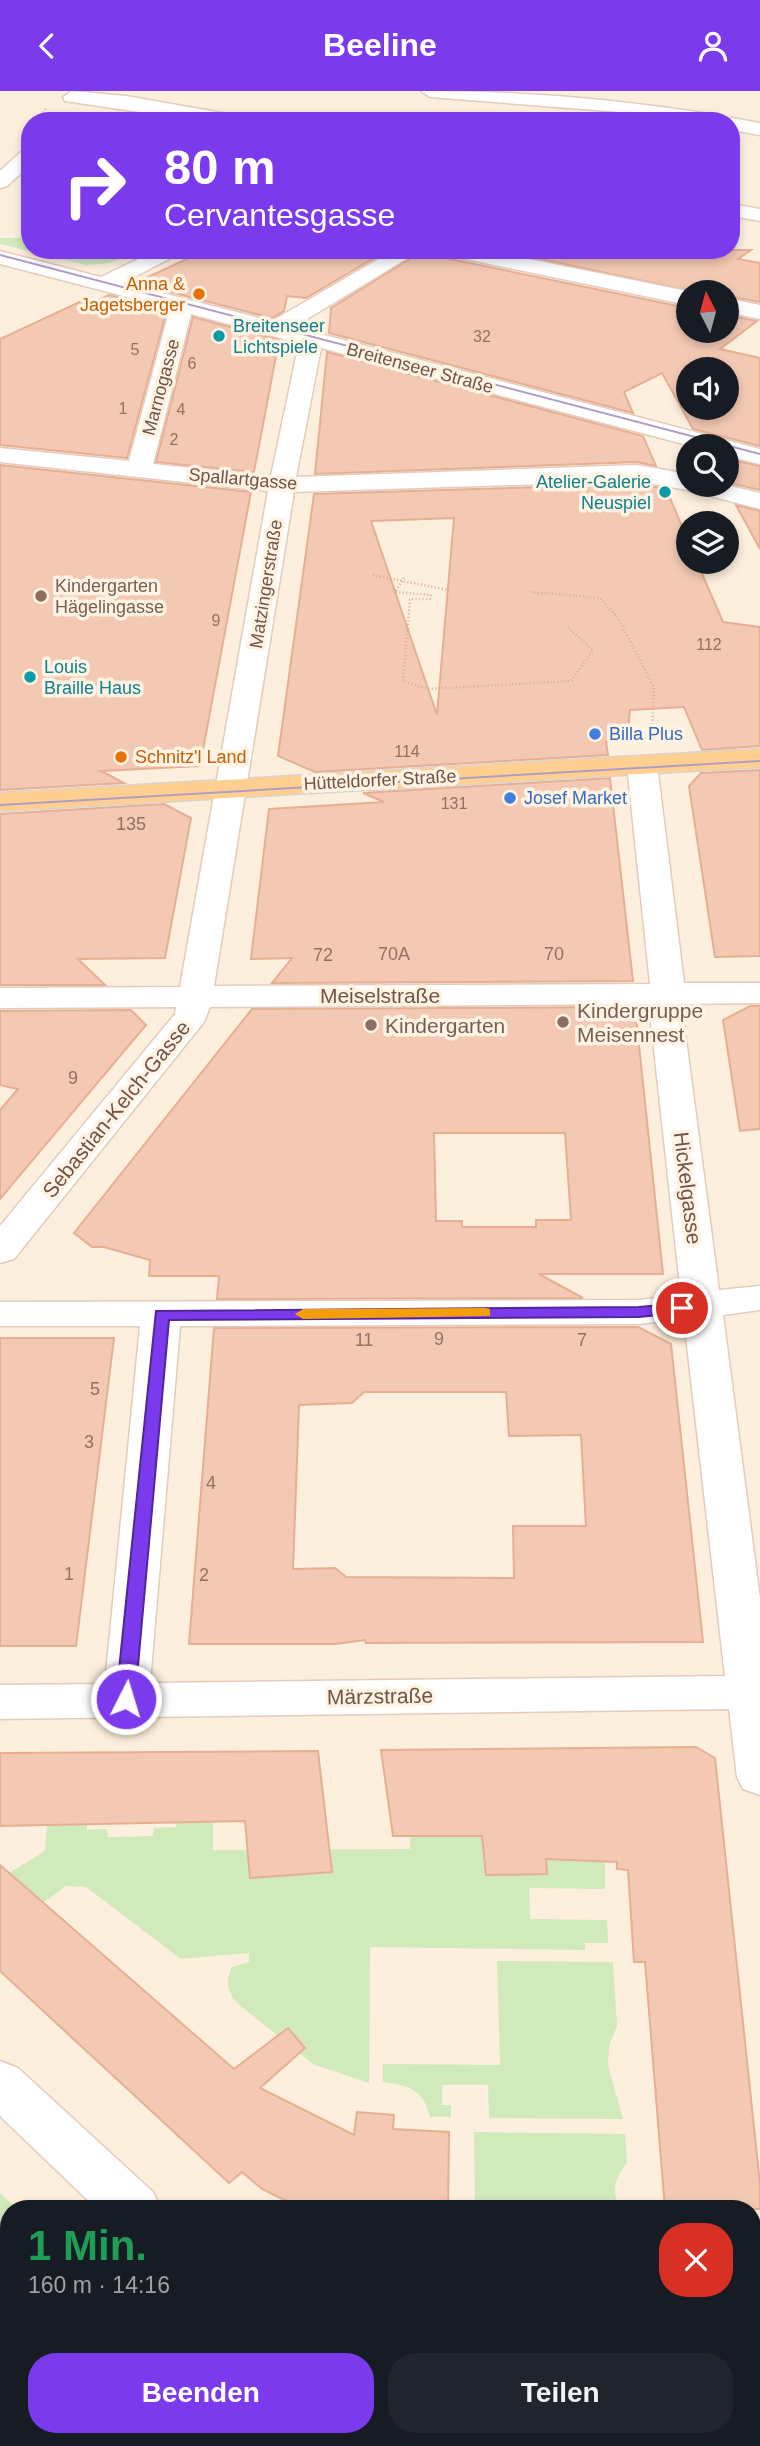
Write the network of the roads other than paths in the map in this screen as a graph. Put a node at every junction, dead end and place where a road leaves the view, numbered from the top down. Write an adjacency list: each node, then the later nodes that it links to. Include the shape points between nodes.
1 (430, 91): 4 (street)
2 (74, 94): 5 (street); 6 (street)
3 (674, 95): 4 (street)
4 (649, 109): 7 (street); 8 (street)
5 (61, 112)
6 (183, 112)
7 (644, 112)
8 (666, 112)
9 (740, 125): 10 (street)
10 (760, 129)
11 (21, 166): 12 (street)
12 (0, 182)
13 (740, 211): 14 (street)
14 (760, 215)
15 (0, 257): 19 (street, Breitenseer Straße)
16 (156, 259): 19 (street)
17 (395, 259): 24 (street)
18 (496, 259): 20 (street)
19 (103, 284): 21 (street, Breitenseer Straße)
20 (676, 295)
21 (182, 305): 24 (street, Breitenseer Straße); 30 (street, Marnogasse)
22 (739, 308): 23 (street)
23 (760, 312)
24 (275, 329): 25 (street, Breitenseer Straße)
25 (311, 340): 26 (street, Breitenseer Straße); 32 (street, Matzingerstraße)
26 (676, 435)
27 (739, 451): 29 (street)
28 (0, 455): 30 (street, Spallartgasse)
29 (760, 457)
30 (139, 469): 32 (street, Spallartgasse)
31 (676, 480): 32 (street, Spallartgasse, via 637,473)
32 (282, 485): 37 (street, Matzingerstraße)
33 (739, 496): 34 (street)
34 (760, 501)
35 (760, 758): 36 (main road, Hütteldorfer Straße)
36 (642, 765): 37 (main road, Hütteldorfer Straße); 39 (street, Hickelgasse)
37 (230, 788): 38 (main road, Hütteldorfer Straße); 41 (street, Sebastian-Kelch-Gasse)
38 (0, 801)
39 (667, 993): 40 (street, Meiselstraße); 41 (street, Meiselstraße); 45 (street, Hickelgasse, via 666,1016)
40 (760, 993)
41 (197, 997): 42 (street, Meiselstraße); 43 (street, Sebastian-Kelch-Gasse, via 192,1015)
42 (0, 998)
43 (0, 1251)
44 (760, 1298): 45 (street)
45 (703, 1306): 47 (street, via 639,1312); 48 (street, Hickelgasse)
46 (0, 1314): 47 (street)
47 (162, 1315): 49 (street)
48 (754, 1692): 49 (street, Märzstraße); 51 (street, Hickelgasse)
49 (126, 1699): 50 (street, Märzstraße)
50 (0, 1702)
51 (760, 1777)
52 (0, 2084): 53 (street)
53 (124, 2200)

